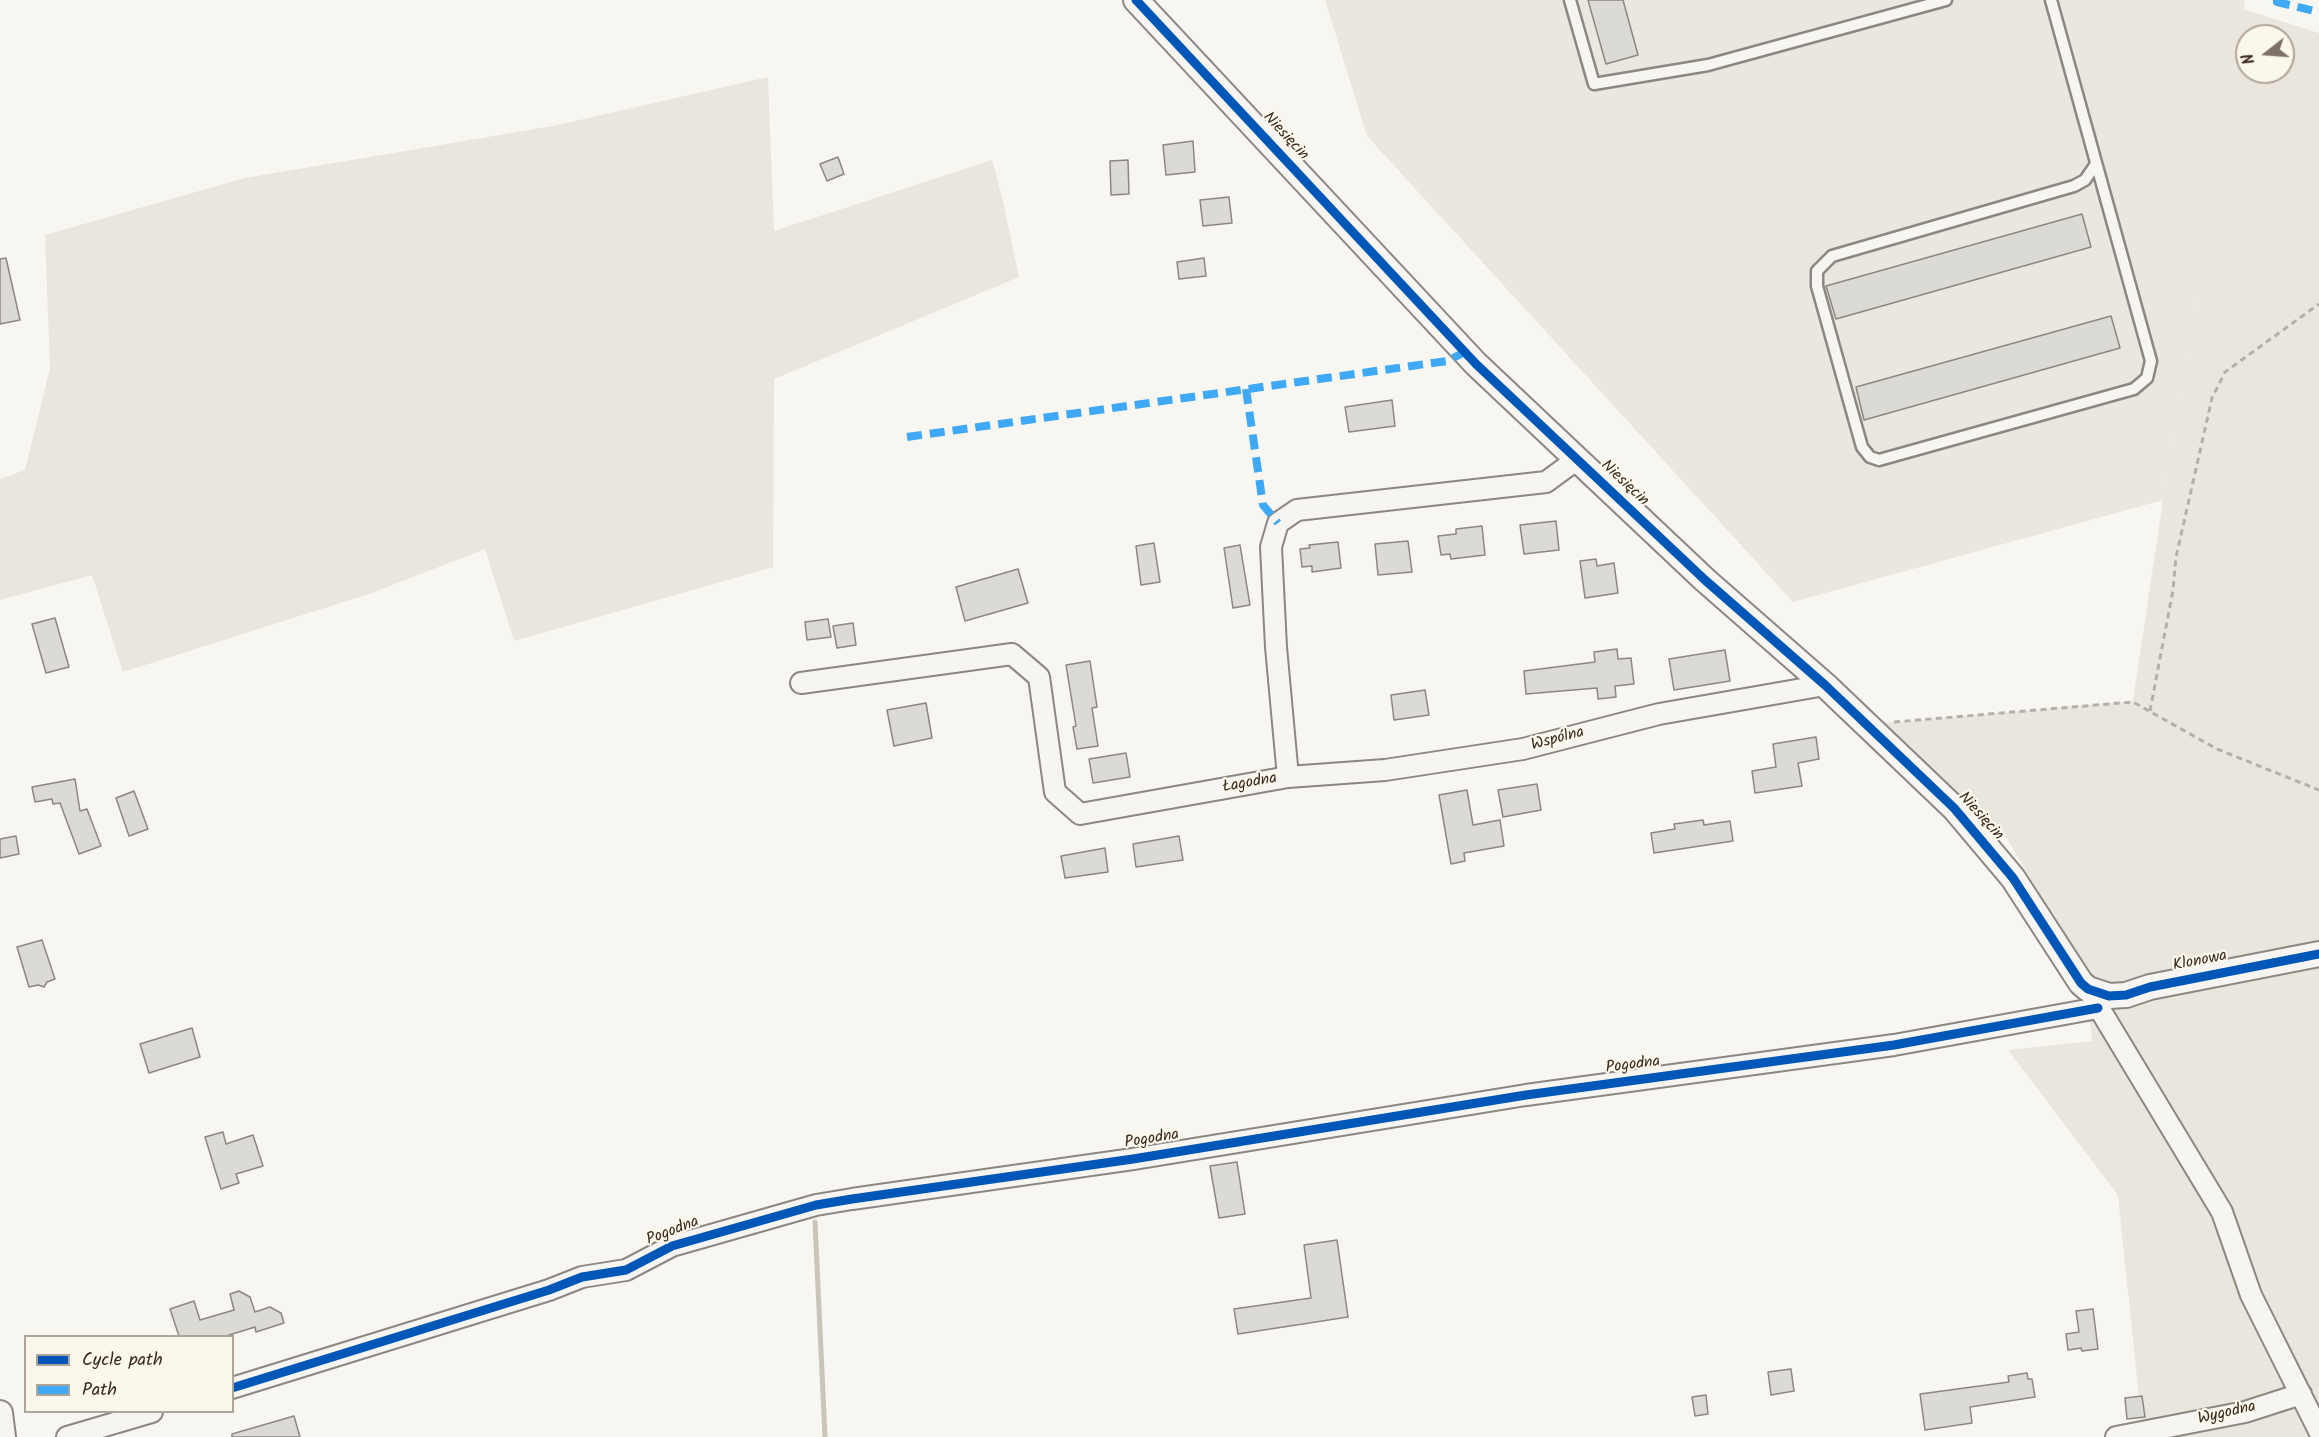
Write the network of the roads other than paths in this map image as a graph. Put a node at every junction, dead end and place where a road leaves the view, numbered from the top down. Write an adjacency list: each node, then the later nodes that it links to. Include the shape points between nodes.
1 (1136, 0): 7 (street, Niesięcin, via 1451,337)
2 (1570, 0): 5 (lane, via 1594,84 1708,65)
3 (1946, 0): 5 (lane)
4 (2051, 0): 6 (lane)
5 (1903, 6)
6 (2096, 164): 6 (lane, via 2151,361 2147,378 2134,389 1879,460 1870,457 1862,447 1817,286 1817,271 1832,256 2074,186 2085,180)
7 (1576, 460): 9 (street, Niesięcin, via 1726,600); 10 (street, Łagodna, via 1546,482 1297,510 1278,523 1271,548)
8 (801, 682): 10 (street, Łagodna, via 1012,654 1039,677 1055,792 1080,814)
9 (1825, 685): 10 (street, Wspólna, via 1659,714 1524,749 1385,770); 12 (street, Niesięcin, via 1939,794 1998,859)
10 (1288, 777)
11 (2319, 954): 12 (street, Klonowa)
12 (2093, 999): 13 (street, Pogodna, via 1894,1045 1526,1095 1133,1159 816,1205 672,1246 626,1270 575,1280); 14 (street, via 2222,1212 2251,1295)
13 (234, 1387)
14 (2301, 1394): 17 (street); 20 (street, Wygodna, via 2245,1412)
15 (0, 1413): 18 (street)
16 (149, 1413): 19 (street)
17 (2319, 1431)
18 (3, 1437)
19 (67, 1437)
20 (2116, 1437)

